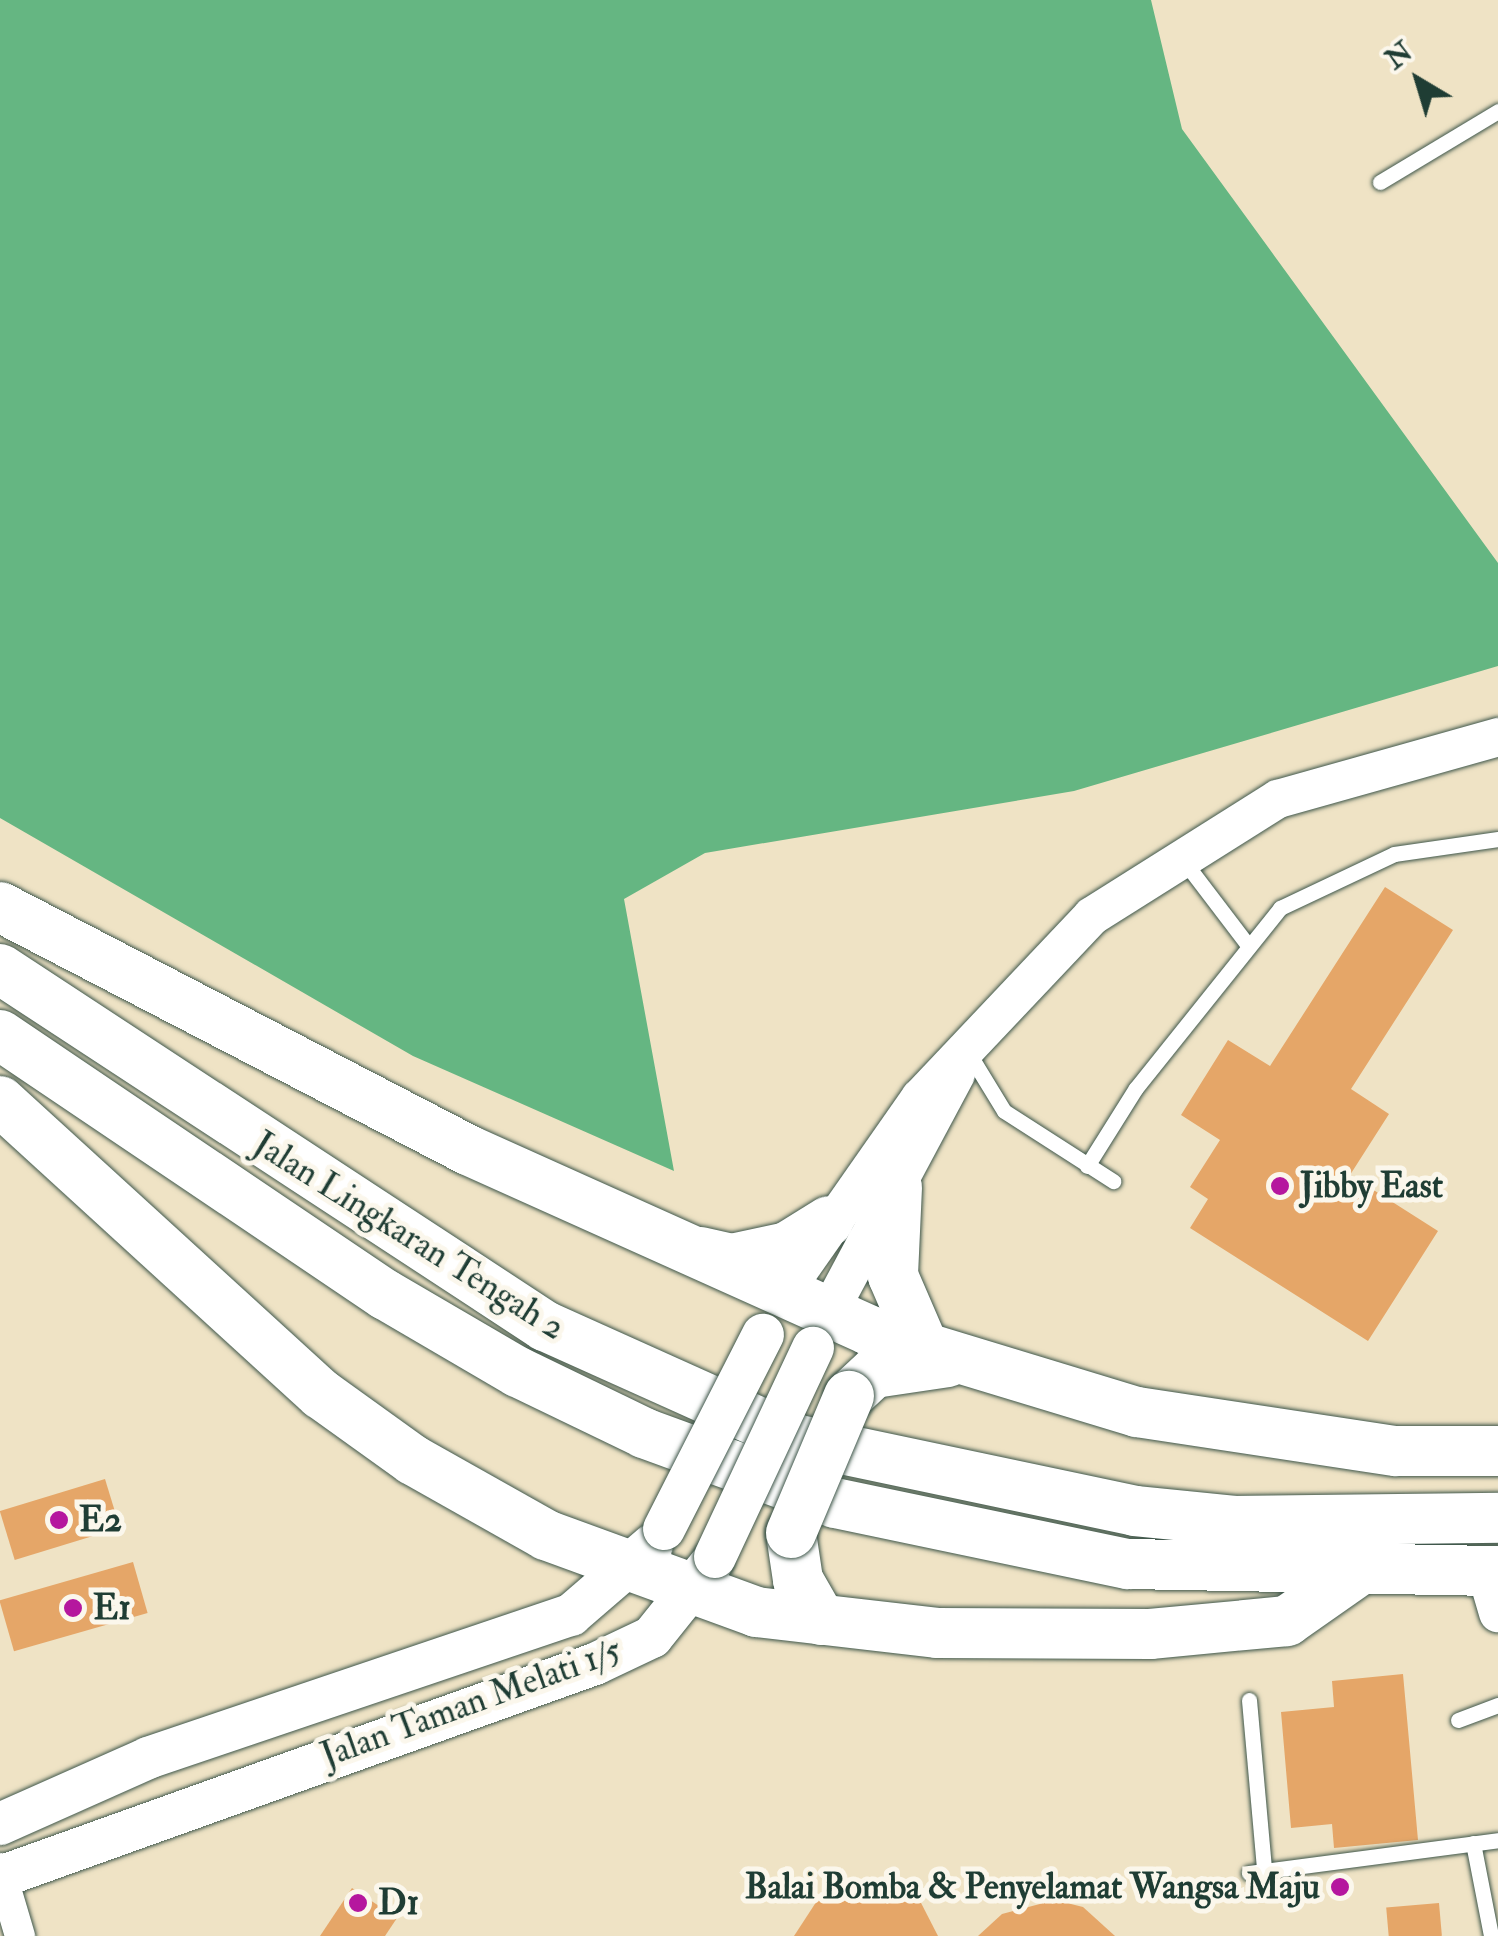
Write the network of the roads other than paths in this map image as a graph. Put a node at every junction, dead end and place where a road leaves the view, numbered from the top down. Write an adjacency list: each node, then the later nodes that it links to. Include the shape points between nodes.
1 (1498, 111): 2 (lane)
2 (1380, 182)
3 (1498, 736): 5 (street, via 1308,787)
4 (1498, 839): 7 (lane, via 1394,854 1328,879 1280,908)
5 (1182, 858): 7 (lane); 10 (street, via 1092,916)
6 (0, 907): 16 (highway)
7 (1247, 944): 12 (lane)
8 (0, 969): 21 (highway, Jalan Lingkaran Tengah 2, via 545,1326 799,1440 1135,1511 1235,1521)
9 (0, 1035): 24 (highway, Jalan Lingkaran Tengah 2, via 386,1295 644,1432 835,1503 1011,1546 1146,1566)
10 (966, 1048): 12 (lane, via 1004,1110); 14 (street); 15 (street)
11 (0, 1101): 22 (highway, via 322,1394 530,1526)
12 (1086, 1166): 13 (lane)
13 (1113, 1181)
14 (897, 1187): 18 (street); 19 (highway, via 893,1276)
15 (829, 1221): 16 (highway, via 787,1246 732,1259); 17 (street)
16 (657, 1241): 17 (highway)
17 (772, 1315): 18 (highway); 22 (main road, Jalan Taman Melati 1/5, bridge)
18 (820, 1331): 19 (highway); 23 (main road, Jalan Taman Melati 1/5, bridge)
19 (941, 1356): 20 (highway, via 1137,1412 1270,1437); 27 (highway, bridge, via 874,1374 848,1396 791,1533 798,1580)
20 (1498, 1451)
21 (1498, 1518)
22 (649, 1548): 23 (highway); 32 (main road, Jalan Taman Melati 1/5, via 571,1615 148,1758)
23 (705, 1573): 26 (highway); 28 (main road, Jalan Taman Melati 1/5)
24 (1354, 1574): 25 (highway, Jalan Lingkaran Tengah 2); 27 (highway, via 1286,1620 1150,1634 936,1632)
25 (1494, 1586)
26 (756, 1612): 27 (highway); 28 (main road)
27 (821, 1620)
28 (652, 1637): 35 (main road, Jalan Taman Melati 1/5)
29 (1249, 1700): 34 (lane, via 1257,1871)
30 (1498, 1705): 31 (lane)
31 (1458, 1720)
32 (0, 1824)
33 (1498, 1840): 34 (lane)
34 (1472, 1843): 37 (lane)
35 (1, 1873): 36 (street)
36 (20, 1936)
37 (1490, 1936)

